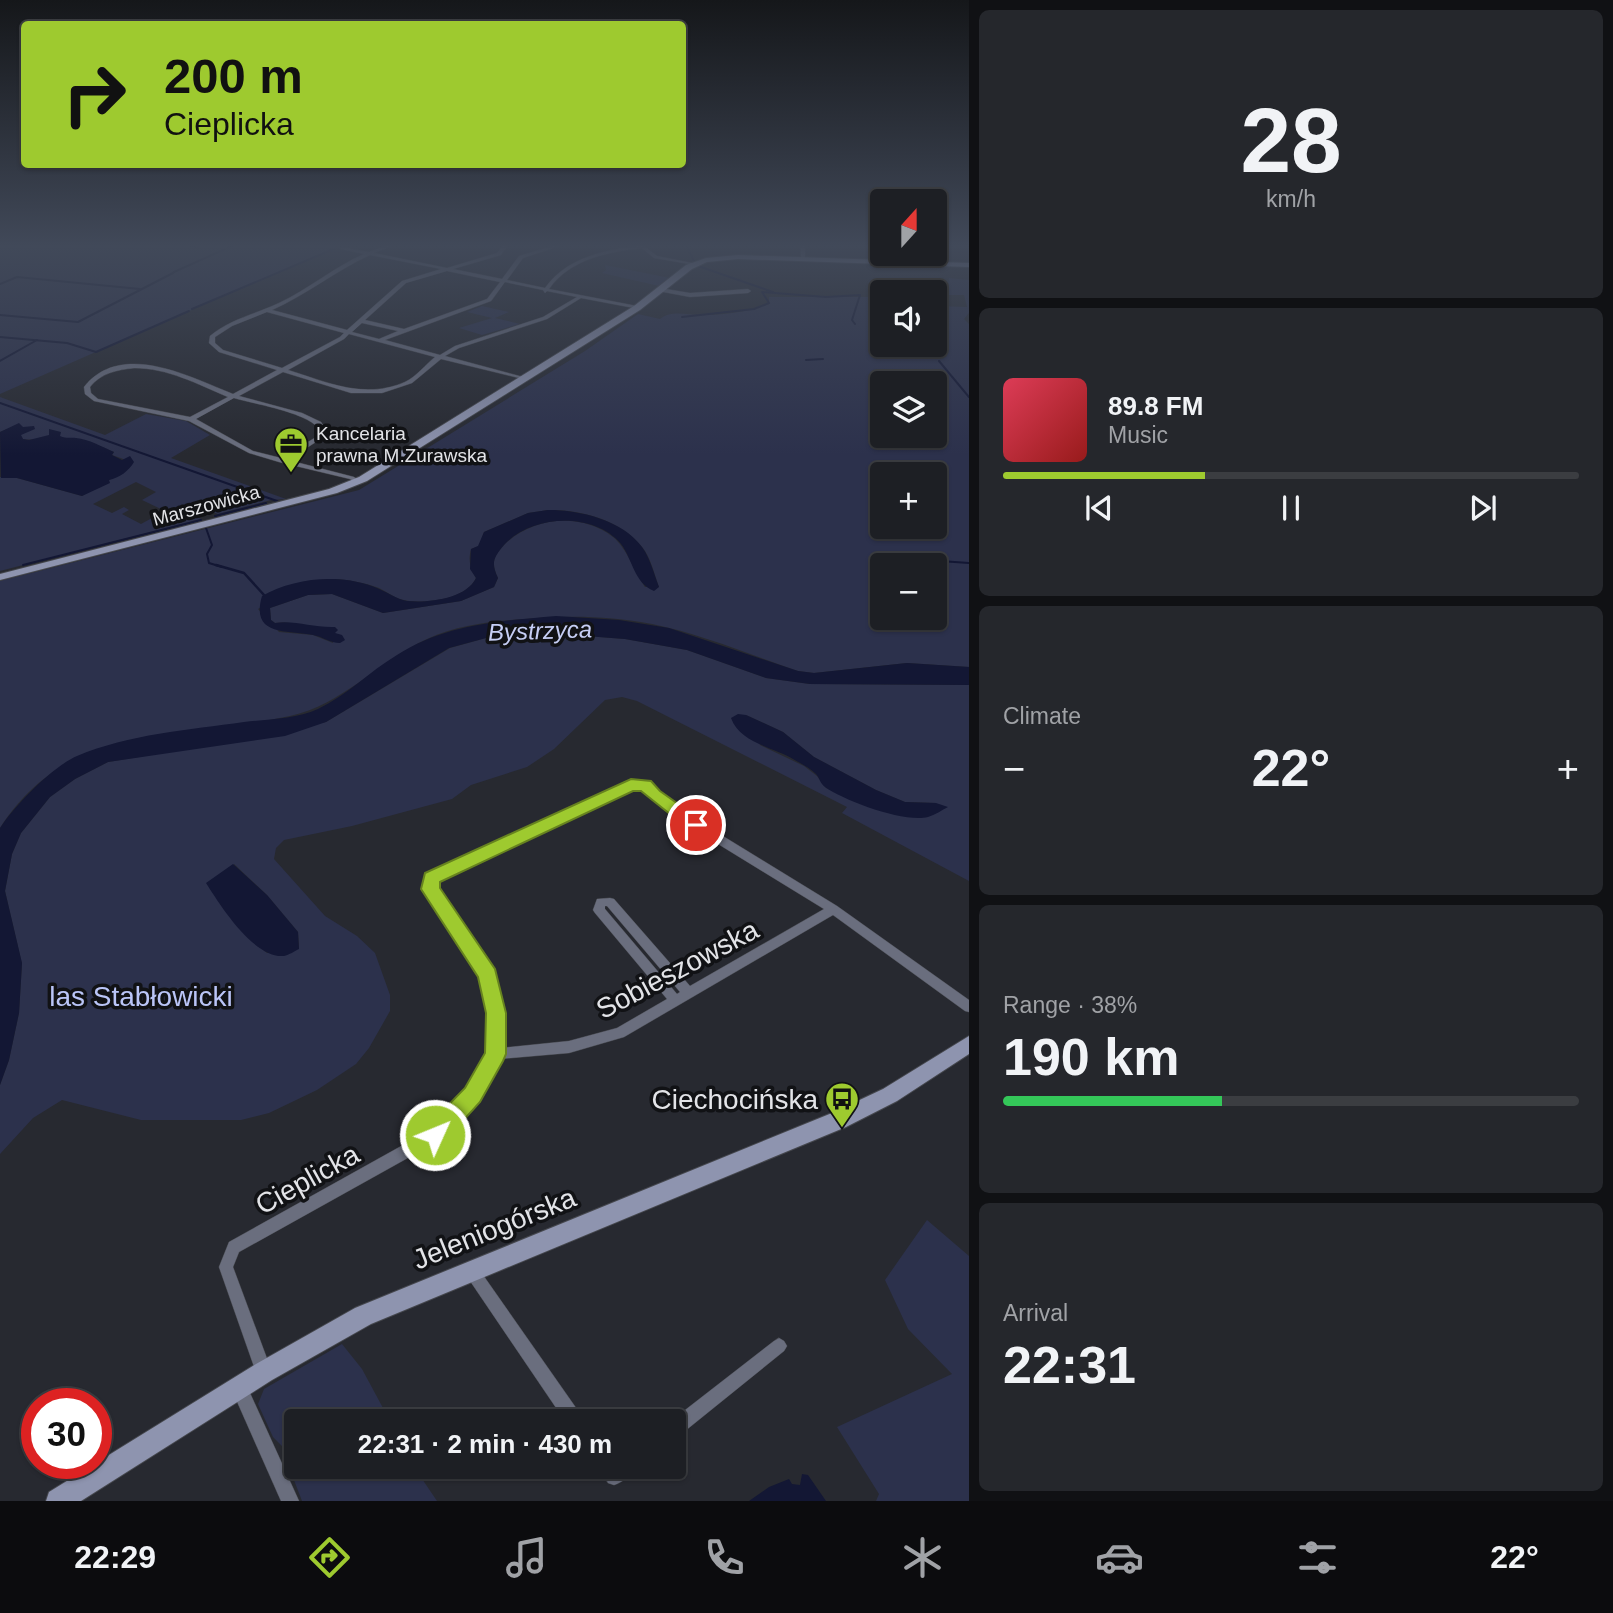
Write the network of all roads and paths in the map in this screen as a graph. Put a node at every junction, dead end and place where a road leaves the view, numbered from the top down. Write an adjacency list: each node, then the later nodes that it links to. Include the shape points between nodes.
1 (256, 315): 12 (street, via 216,333 211,342 221,351)
2 (282, 315): 9 (street)
3 (368, 315): 7 (street)
4 (450, 315): 8 (street)
5 (550, 315): 11 (street)
6 (626, 315): 13 (street, Marszowicka)
7 (362, 321): 8 (street); 9 (street)
8 (404, 332): 10 (street)
9 (349, 333): 10 (street); 12 (street)
10 (380, 340): 11 (street)
11 (441, 356): 12 (street, via 410,382 382,391 351,391); 13 (street)
12 (283, 369): 14 (street)
13 (525, 379): 17 (street, Marszowicka)
14 (233, 396): 15 (street); 15 (street, via 174,373 144,367 108,372 87,387 89,396 101,402); 16 (street, via 297,413 323,427 320,437)
15 (191, 419): 16 (street, via 251,452)
16 (281, 461): 17 (street)
17 (356, 481): 18 (street, Marszowicka, via 333,491)
18 (0, 577)
19 (833, 909): 20 (street, Sobieszowska); 22 (street); 24 (street, Cieplicka, via 686,819 645,786 631,785 438,874 429,883 492,986)
20 (689, 994): 21 (street, Sobieszowska); 21 (street, via 610,902 599,903 599,910)
21 (676, 1001): 24 (street, Sobieszowska, via 620,1033 594,1041)
22 (969, 1007)
23 (969, 1044): 25 (street, Jeleniogórska, via 890,1095 839,1120)
24 (495, 1054): 27 (street, Cieplicka, via 472,1095 435,1135 233,1247 226,1267)
25 (471, 1270): 27 (street, Jeleniogórska, via 363,1316); 29 (street)
26 (779, 1346): 30 (street)
27 (264, 1372): 28 (street, Jeleniogórska)
28 (239, 1388): 31 (street, Jeleniogórska); 32 (street)
29 (567, 1409)
30 (686, 1420)
31 (58, 1501)
32 (290, 1501)

